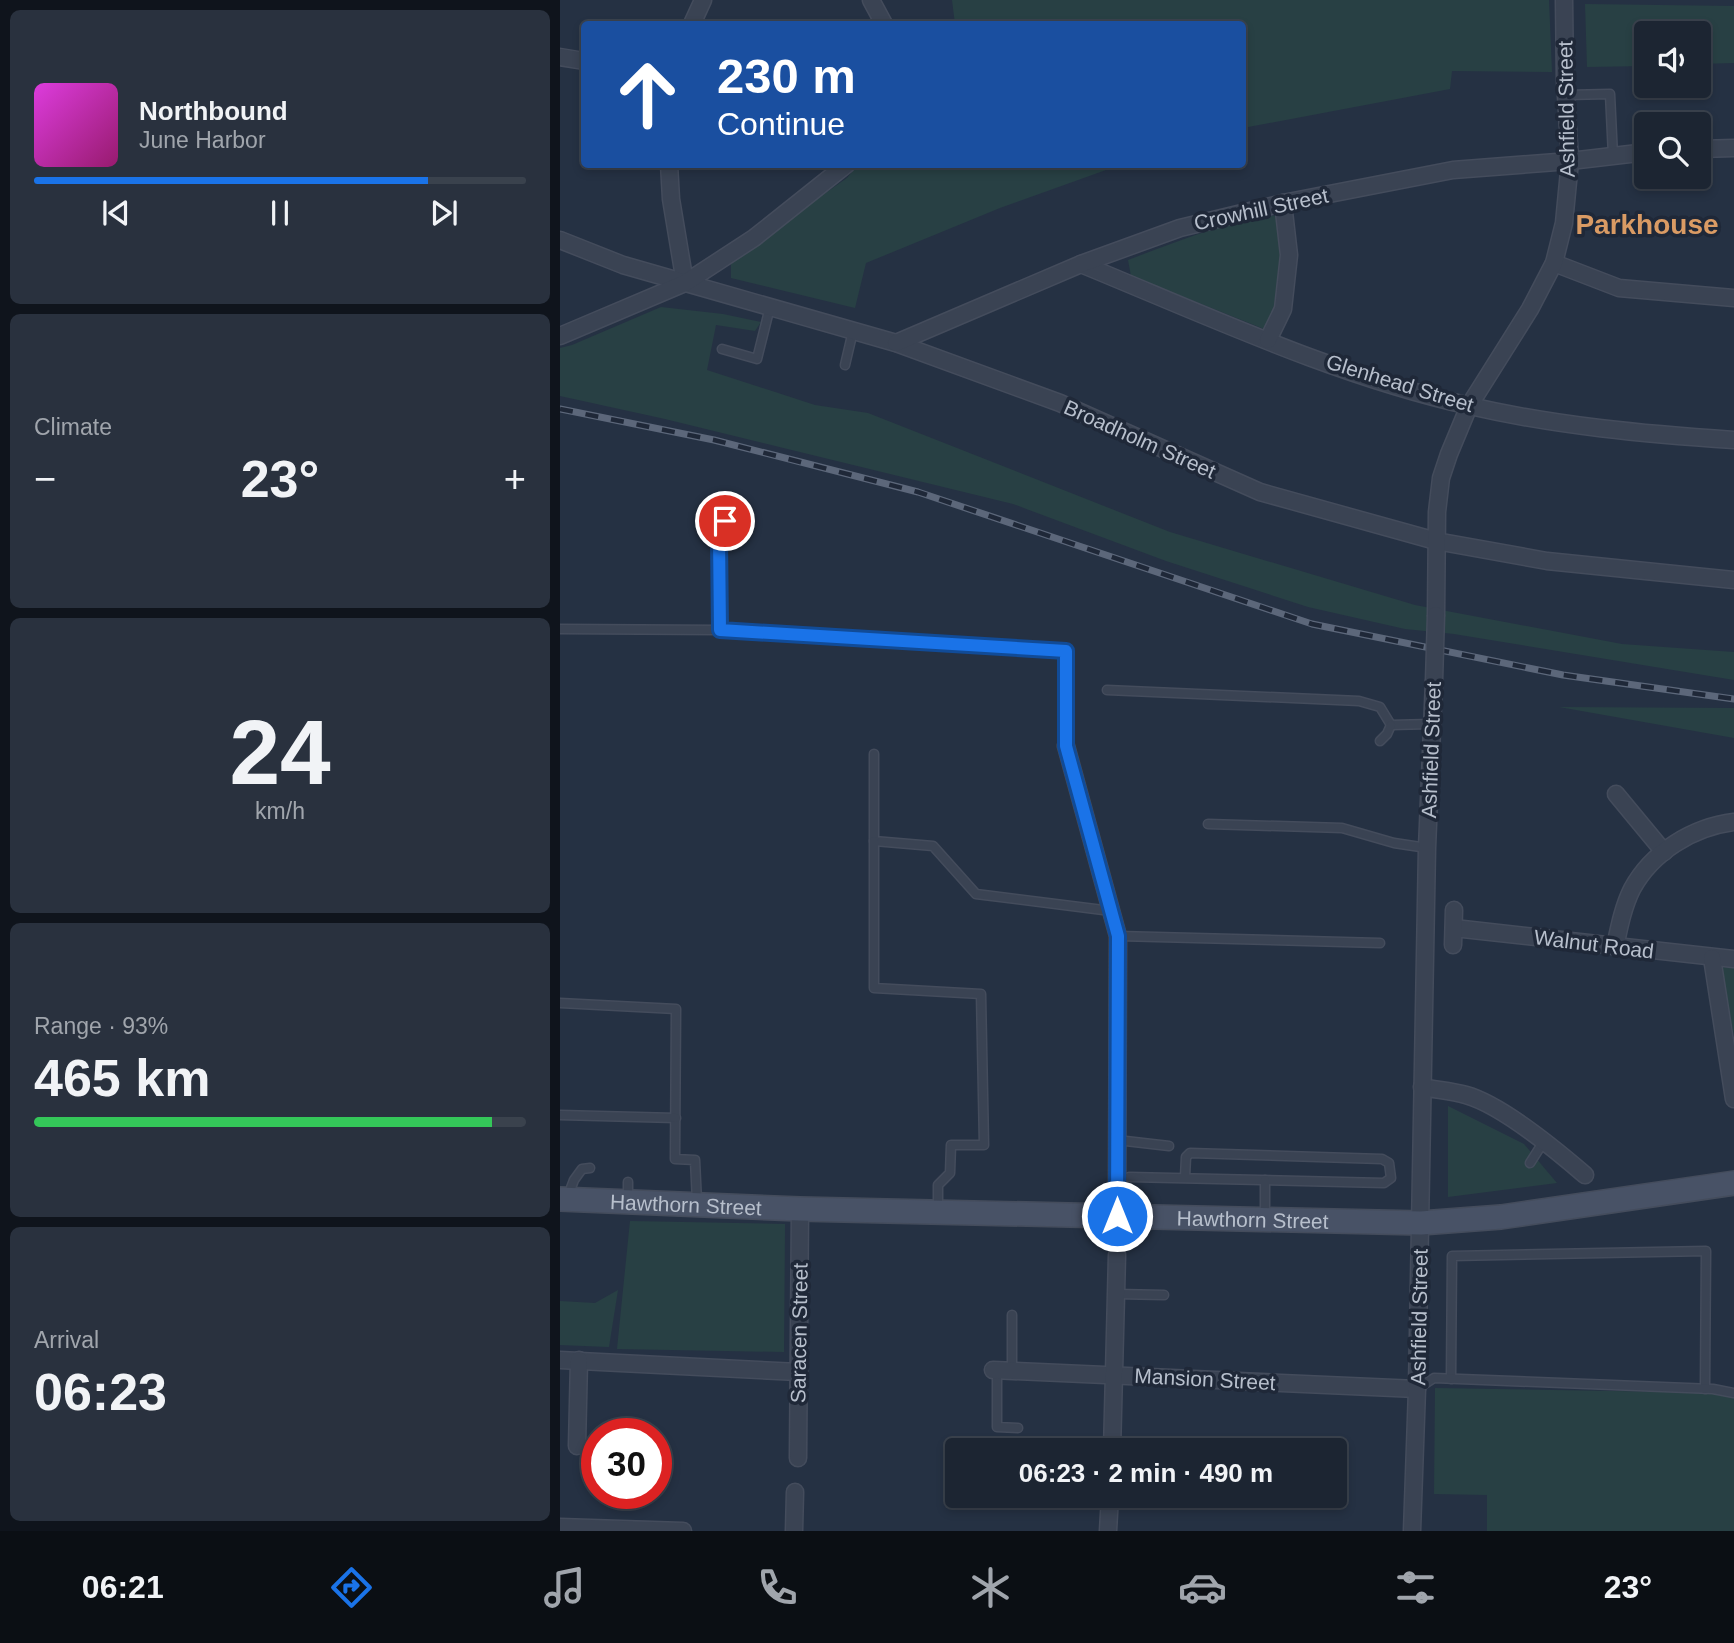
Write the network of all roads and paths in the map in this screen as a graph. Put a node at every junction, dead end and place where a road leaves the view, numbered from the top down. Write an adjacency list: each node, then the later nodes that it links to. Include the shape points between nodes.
1 (703, 0): 4 (street)
2 (871, 0): 5 (street)
3 (1564, 0): 8 (street, Ashfield Street)
4 (693, 21)
5 (882, 21)
6 (560, 57): 7 (street)
7 (581, 60)
8 (1566, 96): 12 (lane, via 1610,94); 13 (street, Ashfield Street)
9 (1734, 148): 10 (street)
10 (1711, 149)
11 (1634, 154): 12 (street, Crowhill Street)
12 (1613, 156): 13 (street, Crowhill Street)
13 (1570, 162): 16 (street, Crowhill Street, via 1453,170); 18 (street, Ashfield Street, via 1564,223)
14 (669, 168): 20 (street)
15 (842, 168): 20 (street, via 754,238)
16 (1283, 203): 19 (street, Crowhill Street, via 1180,228); 25 (street, via 1289,255 1283,309)
17 (560, 240): 20 (street, Broadholm Street)
18 (1554, 263): 21 (street, via 1619,288); 29 (street, Ashfield Street)
19 (1081, 264): 25 (street, Glenhead Street); 26 (street, Crowhill Street)
20 (685, 283): 22 (street, Broadholm Street); 24 (street)
21 (1734, 298)
22 (770, 307): 23 (street, Broadholm Street); 27 (lane, via 757,359)
23 (853, 330): 26 (street, Broadholm Street); 28 (lane)
24 (560, 336)
25 (1268, 340): 29 (street, Glenhead Street, via 1384,383)
26 (896, 343): 32 (street, Broadholm Street, via 1060,403 1260,492)
27 (722, 349)
28 (845, 365)
29 (1469, 406): 30 (street, Glenhead Street, via 1556,423); 32 (street, Ashfield Street, via 1441,478)
30 (1734, 440)
31 (731, 504): 35 (lane, via 719,538)
32 (1436, 541): 33 (street, Broadholm Street, via 1547,561); 38 (street, Ashfield Street, bridge)
33 (1734, 580)
34 (560, 629): 35 (lane)
35 (720, 630): 40 (lane, via 1066,651)
36 (1107, 690): 37 (lane, via 1359,701 1380,707)
37 (1391, 724): 38 (lane); 39 (lane)
38 (1432, 724): 46 (street, Ashfield Street)
39 (1380, 740)
40 (1066, 746): 49 (street)
41 (874, 754): 45 (lane)
42 (1616, 794): 47 (street)
43 (1734, 822): 47 (street, via 1701,830)
44 (1208, 824): 46 (lane, via 1342,828)
45 (874, 841): 49 (lane, via 933,846 976,894); 75 (lane, via 874,988 981,994 984,1145 951,1145 950,1173 938,1185)
46 (1427, 848): 58 (street, Ashfield Street)
47 (1664, 852): 54 (street, via 1632,888)
48 (1454, 909): 50 (street)
49 (1111, 911): 51 (street)
50 (1454, 928): 53 (street); 54 (street, Walnut Road)
51 (1118, 936): 52 (lane); 62 (street)
52 (1380, 943)
53 (1453, 945)
54 (1615, 947): 55 (street, Walnut Road)
55 (1712, 958): 56 (street, Walnut Road); 59 (street)
56 (1734, 959)
57 (560, 1003): 61 (lane, via 676,1009)
58 (1422, 1087): 63 (street, via 1468,1095); 78 (street, Ashfield Street)
59 (1734, 1099)
60 (560, 1115): 61 (lane)
61 (676, 1118): 73 (lane, via 676,1158 695,1160)
62 (1117, 1140): 64 (lane); 76 (street)
63 (1544, 1141): 65 (lane); 67 (street)
64 (1169, 1146)
65 (1531, 1163)
66 (590, 1168): 72 (lane, via 582,1169)
67 (1585, 1174)
68 (1129, 1177): 69 (lane)
69 (1185, 1177): 70 (lane); 70 (lane, via 1190,1153 1382,1160 1387,1161 1391,1178 1384,1183)
70 (1265, 1180): 77 (lane)
71 (1734, 1183): 78 (main road, Hawthorn Street, via 1501,1217)
72 (563, 1199): 73 (main road, Hawthorn Street, via 628,1193)
73 (697, 1205): 74 (main road, Hawthorn Street)
74 (800, 1209): 75 (main road, Hawthorn Street); 86 (street, Saracen Street)
75 (938, 1212): 76 (main road, Hawthorn Street)
76 (1117, 1216): 77 (main road, Hawthorn Street)
77 (1265, 1219): 78 (main road, Hawthorn Street)
78 (1421, 1223): 89 (street, Ashfield Street)
79 (1117, 1255): 80 (street)
80 (1116, 1294): 81 (lane); 87 (street)
81 (1164, 1295)
82 (1012, 1315): 85 (lane)
83 (560, 1360): 84 (street)
84 (579, 1360): 86 (street); 94 (street)
85 (1001, 1370): 87 (street, Mansion Street); 92 (lane, via 997,1427)
86 (799, 1372): 95 (street, Saracen Street)
87 (1114, 1375): 89 (street, Mansion Street); 93 (street)
88 (1451, 1379): 89 (lane, via 1434,1378); 90 (lane); 90 (lane, via 1452,1256 1706,1251)
89 (1417, 1389): 102 (street, Ashfield Street)
90 (1705, 1389): 91 (lane)
91 (1734, 1392)
92 (1018, 1427)
93 (1112, 1438)
94 (577, 1446)
95 (798, 1458)
96 (795, 1492): 100 (street)
97 (1109, 1508): 101 (street)
98 (560, 1527): 99 (street)
99 (683, 1531)
100 (794, 1531)
101 (1108, 1531)
102 (1412, 1531)

